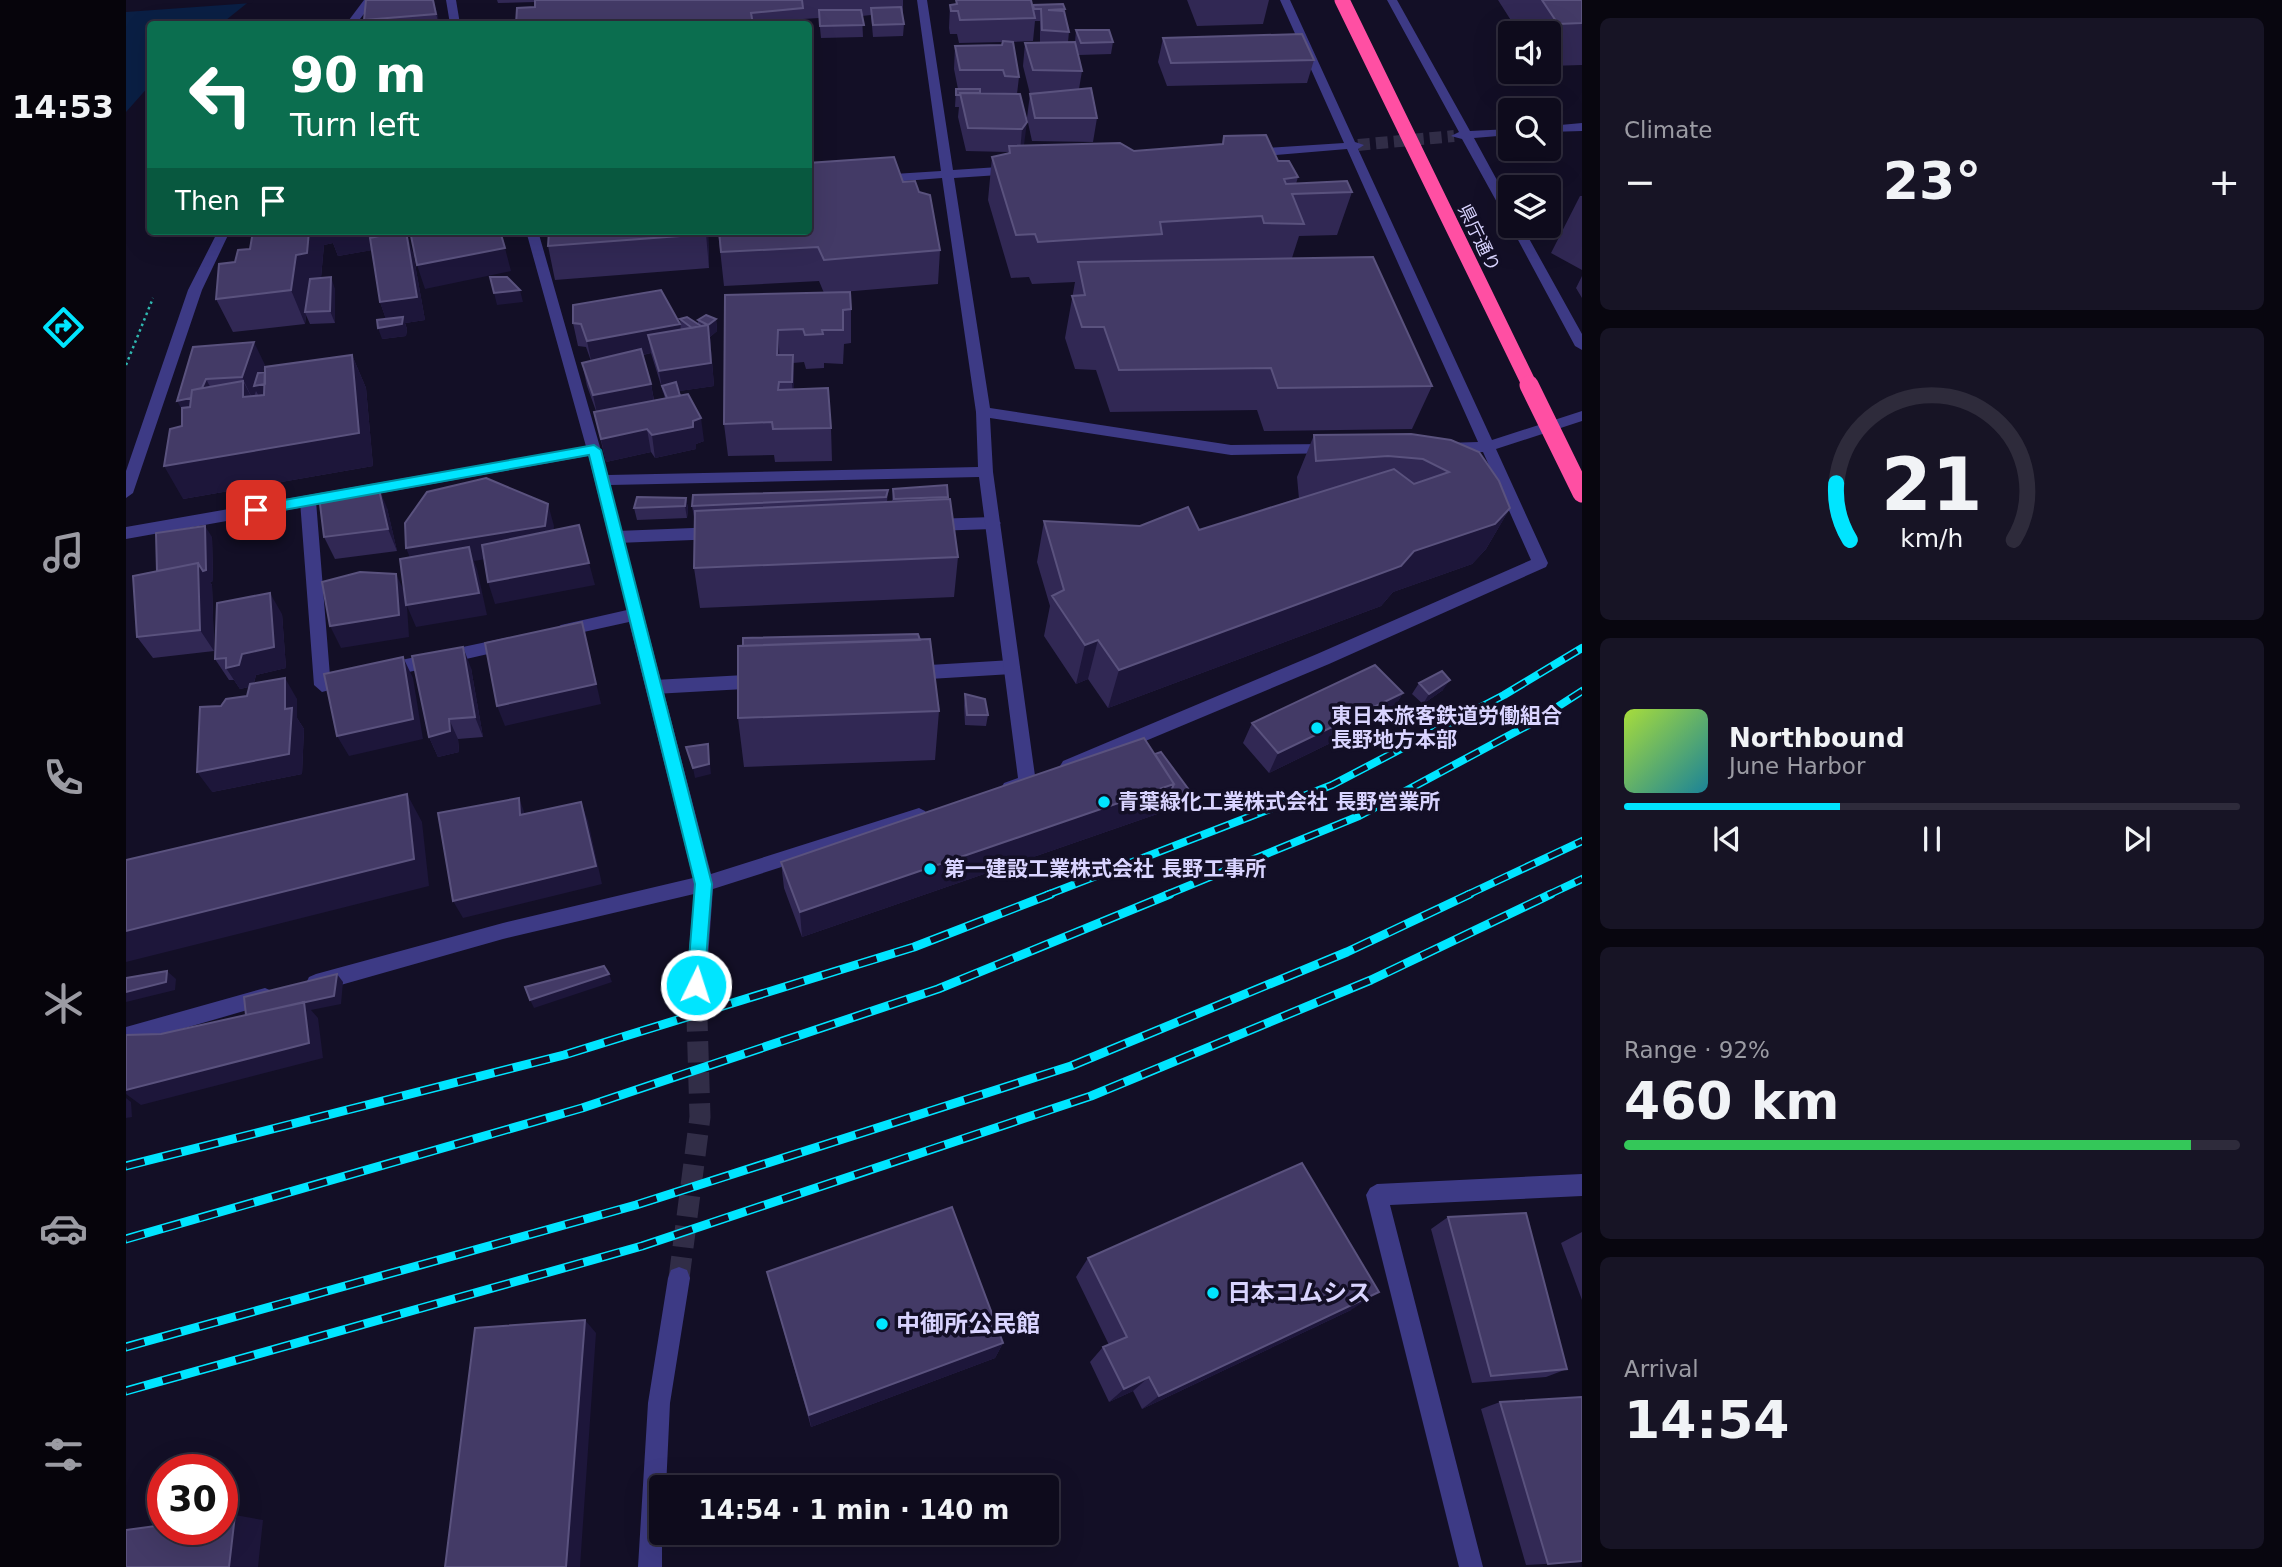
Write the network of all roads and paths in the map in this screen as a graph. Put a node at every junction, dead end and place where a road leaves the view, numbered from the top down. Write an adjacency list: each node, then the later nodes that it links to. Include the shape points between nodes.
1 (370, 0): 7 (street)
2 (452, 0): 8 (street)
3 (922, 0): 16 (street)
4 (1284, 0): 13 (street)
5 (1342, 0): 32 (highway, 県庁通り, bridge)
6 (1392, 0): 12 (street)
7 (353, 21)
8 (455, 21)
9 (1582, 127): 10 (street)
10 (1561, 129)
11 (1498, 133): 12 (street)
12 (1460, 135): 18 (street)
13 (1354, 145): 14 (street); 25 (street)
14 (1239, 153)
15 (1031, 168): 16 (street)
16 (948, 174): 17 (street); 23 (street)
17 (859, 181)
18 (1498, 196)
19 (222, 235): 31 (street, via 195,290)
20 (533, 235): 28 (street)
21 (1523, 238): 22 (street)
22 (1582, 346)
23 (983, 412): 27 (street, via 1231,450); 29 (street)
24 (1582, 416): 25 (street)
25 (1487, 447): 26 (street); 44 (street, via 1540,563)
26 (1433, 448)
27 (1352, 449)
28 (594, 450): 30 (street); 33 (street)
29 (986, 472): 30 (street); 34 (street)
30 (602, 480): 38 (street)
31 (126, 493)
32 (1582, 493)
33 (308, 501): 36 (street); 39 (street, via 322,685)
34 (993, 523): 35 (street); 40 (street)
35 (909, 526)
36 (126, 533)
37 (728, 533): 38 (street)
38 (617, 537): 39 (street)
39 (636, 614): 43 (street)
40 (1012, 667): 41 (street); 44 (street)
41 (902, 673)
42 (778, 680): 43 (street)
43 (654, 687): 47 (street)
44 (1040, 778): 45 (street)
45 (990, 794)
46 (940, 810): 47 (street)
47 (704, 884): 48 (street); 49 (street, via 503,931)
48 (696, 985)
49 (126, 1036)
50 (1582, 1185): 53 (street, via 1377,1195)
51 (679, 1279): 52 (street, via 659,1404)
52 (650, 1567)
53 (1471, 1567)

